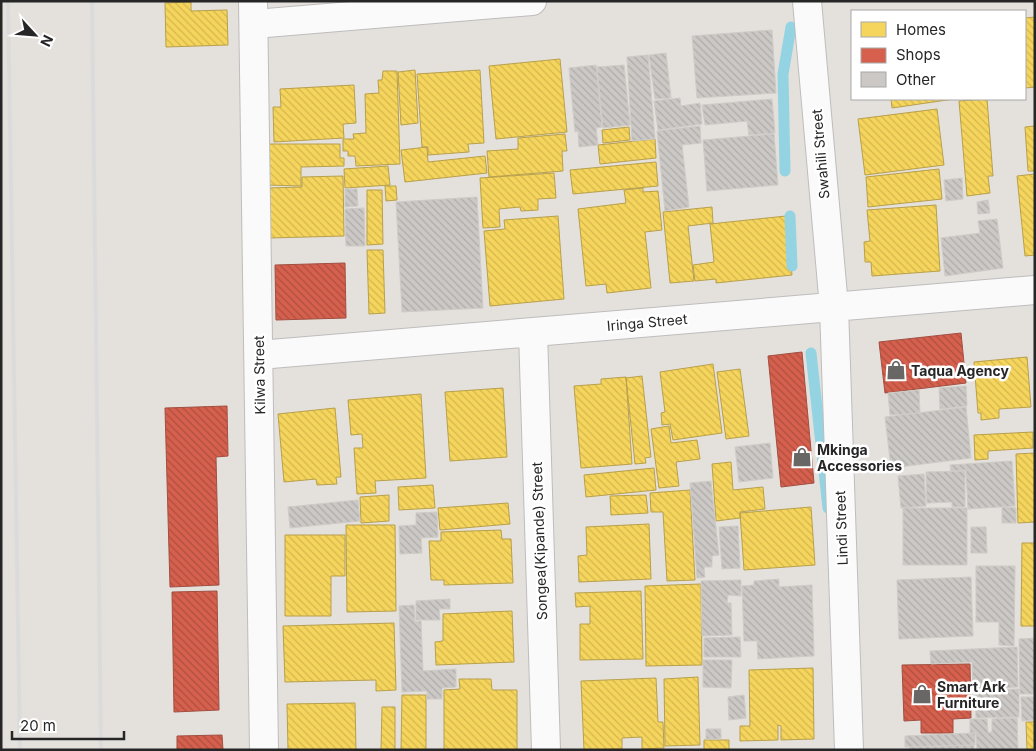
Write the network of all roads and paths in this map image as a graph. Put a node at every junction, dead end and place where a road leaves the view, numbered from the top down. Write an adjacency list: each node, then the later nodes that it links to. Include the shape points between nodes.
1 (532, 1): 3 (street)
2 (807, 1): 5 (street, Swahili Street)
3 (253, 13): 7 (street, Kilwa Street)
4 (1035, 290): 5 (street, Iringa Street)
5 (834, 307): 6 (street, Iringa Street); 10 (street, Lindi Street)
6 (533, 332): 7 (street, Iringa Street); 9 (street, Songea(Kipande) Street)
7 (259, 355): 8 (street, Kilwa Street)
8 (264, 750)
9 (546, 750)
10 (849, 750)

